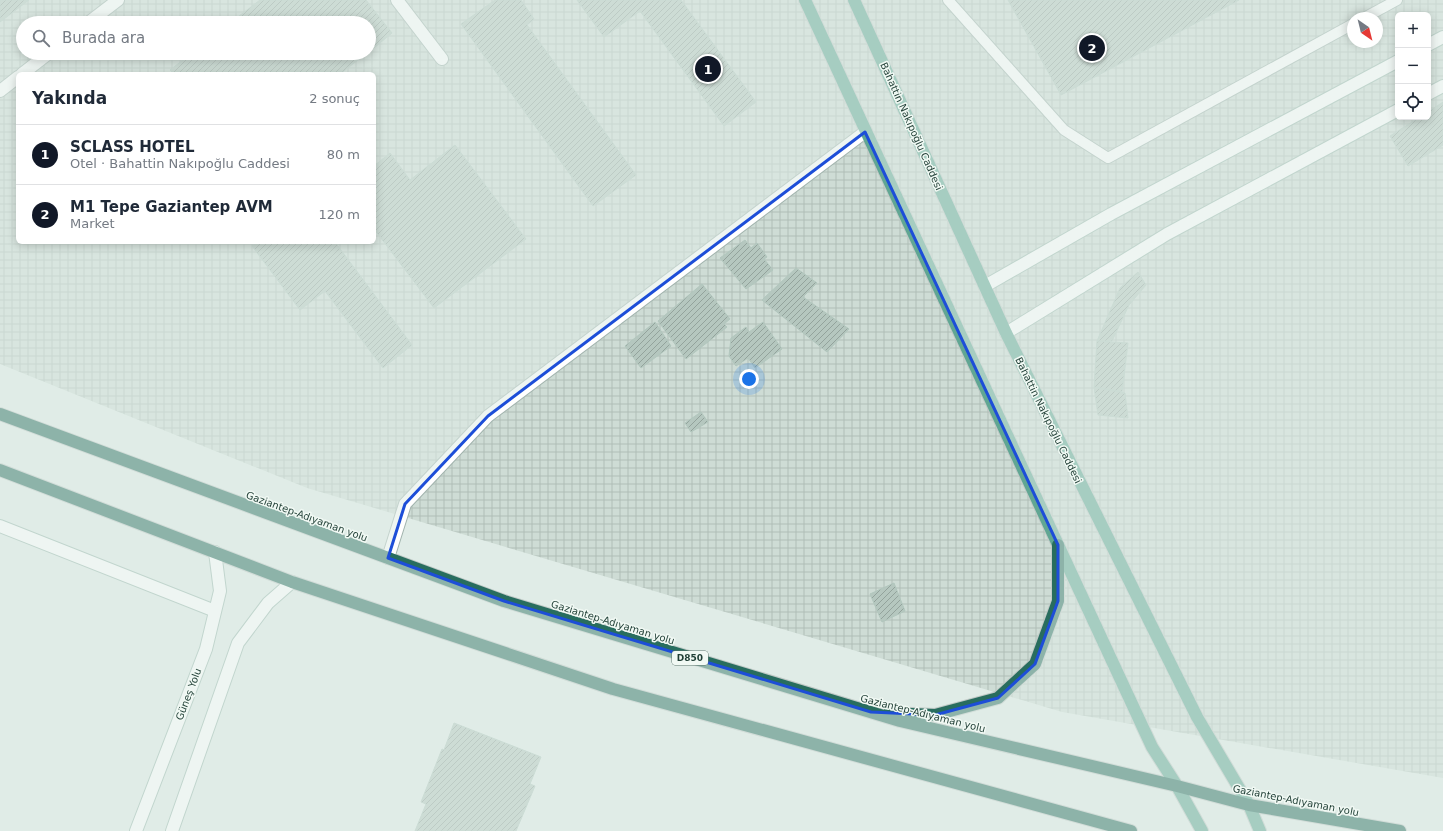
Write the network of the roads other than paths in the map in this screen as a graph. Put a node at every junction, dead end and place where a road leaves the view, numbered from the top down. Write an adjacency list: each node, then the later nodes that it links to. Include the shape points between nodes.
1 (118, 0): 8 (street)
2 (398, 0): 12 (street)
3 (805, 0): 21 (main road)
4 (854, 0): 22 (main road, Bahattin Nakıpoğlu Caddesi)
5 (948, 0): 9 (lane, via 1064,130 1108,158)
6 (1397, 0): 7 (lane)
7 (1375, 12)
8 (97, 16)
9 (1347, 27)
10 (1443, 38): 11 (street)
11 (1431, 44)
12 (442, 59)
13 (40, 60): 15 (street)
14 (1395, 63): 22 (street, via 1111,214)
15 (25, 72)
16 (16, 79): 18 (street)
17 (1443, 86): 19 (street)
18 (0, 91)
19 (1431, 92)
20 (1395, 112): 23 (street, via 1167,234)
21 (865, 132): 27 (main road); 29 (street, via 488,416 406,504)
22 (985, 286): 23 (main road, Bahattin Nakıpoğlu Caddesi)
23 (1006, 333): 34 (main road, Bahattin Nakıpoğlu Caddesi, via 1197,717)
24 (0, 414): 29 (highway, Gaziantep-Adıyaman yolu / D850)
25 (0, 470): 28 (highway)
26 (0, 526): 31 (street)
27 (1058, 545): 32 (highway, via 1058,601 1035,664 998,698 935,715); 33 (main road, via 1152,747)
28 (216, 552): 30 (highway); 31 (street, Güneş Yolu, via 220,591)
29 (388, 558): 32 (highway, Gaziantep-Adıyaman yolu / D850, via 504,602)
30 (292, 582): 36 (street, via 268,602 238,643); 37 (highway, via 613,690)
31 (215, 612): 35 (street, Güneş Yolu, via 206,649)
32 (871, 712): 33 (highway, Gaziantep-Adıyaman yolu / D850)
33 (1177, 786): 34 (highway, Gaziantep-Adıyaman yolu / D850); 38 (main road)
34 (1249, 805): 39 (main road, Bahattin Nakıpoğlu Caddesi); 40 (highway, Gaziantep-Adıyaman yolu / D850)
35 (136, 831)
36 (172, 831)
37 (1131, 831)
38 (1202, 831)
39 (1260, 831)
40 (1400, 831)

